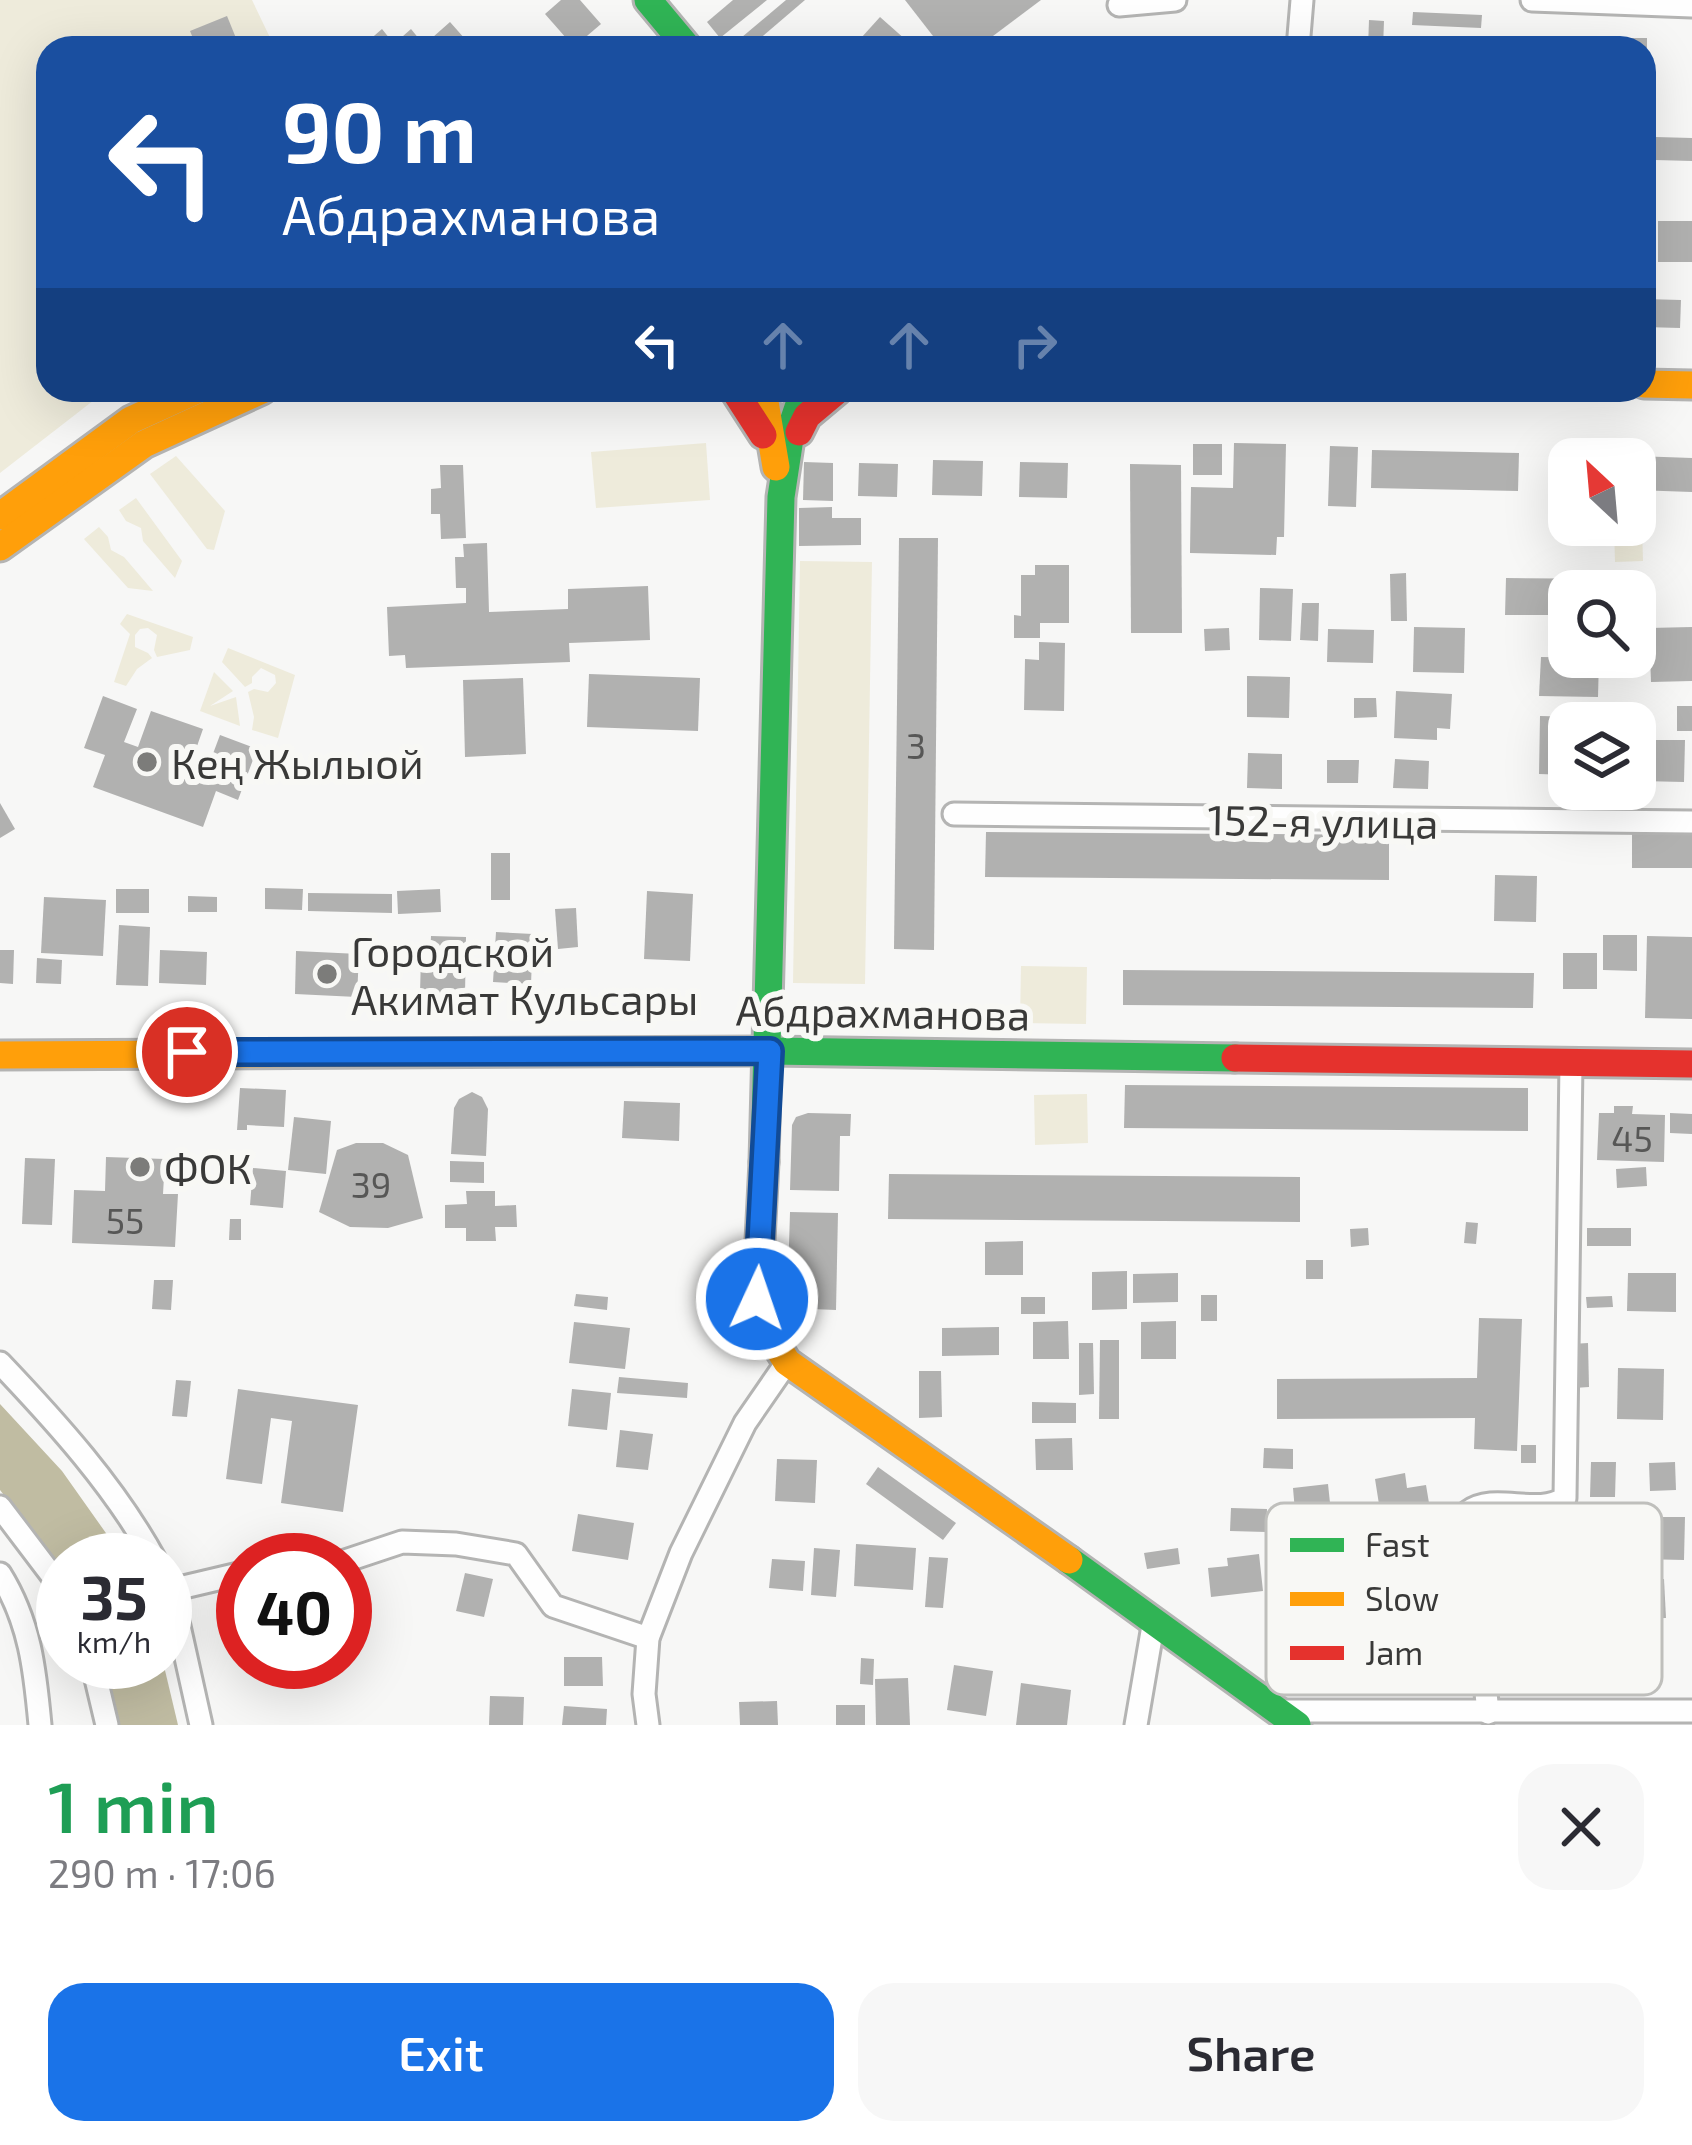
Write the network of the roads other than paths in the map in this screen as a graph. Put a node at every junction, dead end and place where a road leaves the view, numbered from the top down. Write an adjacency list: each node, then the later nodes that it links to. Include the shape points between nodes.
1 (649, 0): 7 (street)
2 (1175, 0): 5 (street)
3 (1302, 0): 8 (street)
4 (1532, 0): 6 (street)
5 (1119, 4)
6 (1692, 6)
7 (678, 36)
8 (1299, 36)
9 (1656, 384): 10 (street)
10 (1692, 385)
11 (171, 402): 18 (street, via 131,420)
12 (236, 402): 19 (street, via 144,444)
13 (742, 402): 17 (street)
14 (766, 402): 17 (street)
15 (800, 402): 17 (street)
16 (824, 402): 17 (street)
17 (780, 458): 22 (street)
18 (0, 516)
19 (0, 547)
20 (955, 814): 21 (street, 152-я улица)
21 (1692, 822)
22 (770, 1051): 23 (street, Абдрахманова); 24 (street, Абдрахманова); 26 (street, via 757,1299)
23 (0, 1054)
24 (1571, 1063): 25 (street, Абдрахманова); 28 (street, via 1565,1498)
25 (1692, 1064)
26 (788, 1361): 34 (street); 35 (street, via 736,1442)
27 (0, 1363): 30 (street)
28 (1552, 1503)
29 (0, 1507): 32 (street)
30 (140, 1533)
31 (372, 1552): 35 (street, via 402,1542 516,1554 553,1606)
32 (36, 1554)
33 (0, 1574): 42 (street, via 33,1657)
34 (1154, 1620): 41 (street); 46 (street)
35 (648, 1638): 45 (street)
36 (192, 1687): 44 (street)
37 (98, 1689): 43 (street)
38 (1485, 1695): 40 (street)
39 (1692, 1711): 40 (street)
40 (1487, 1713): 41 (street)
41 (1290, 1718)
42 (40, 1725)
43 (106, 1725)
44 (201, 1725)
45 (648, 1725)
46 (1136, 1725)

